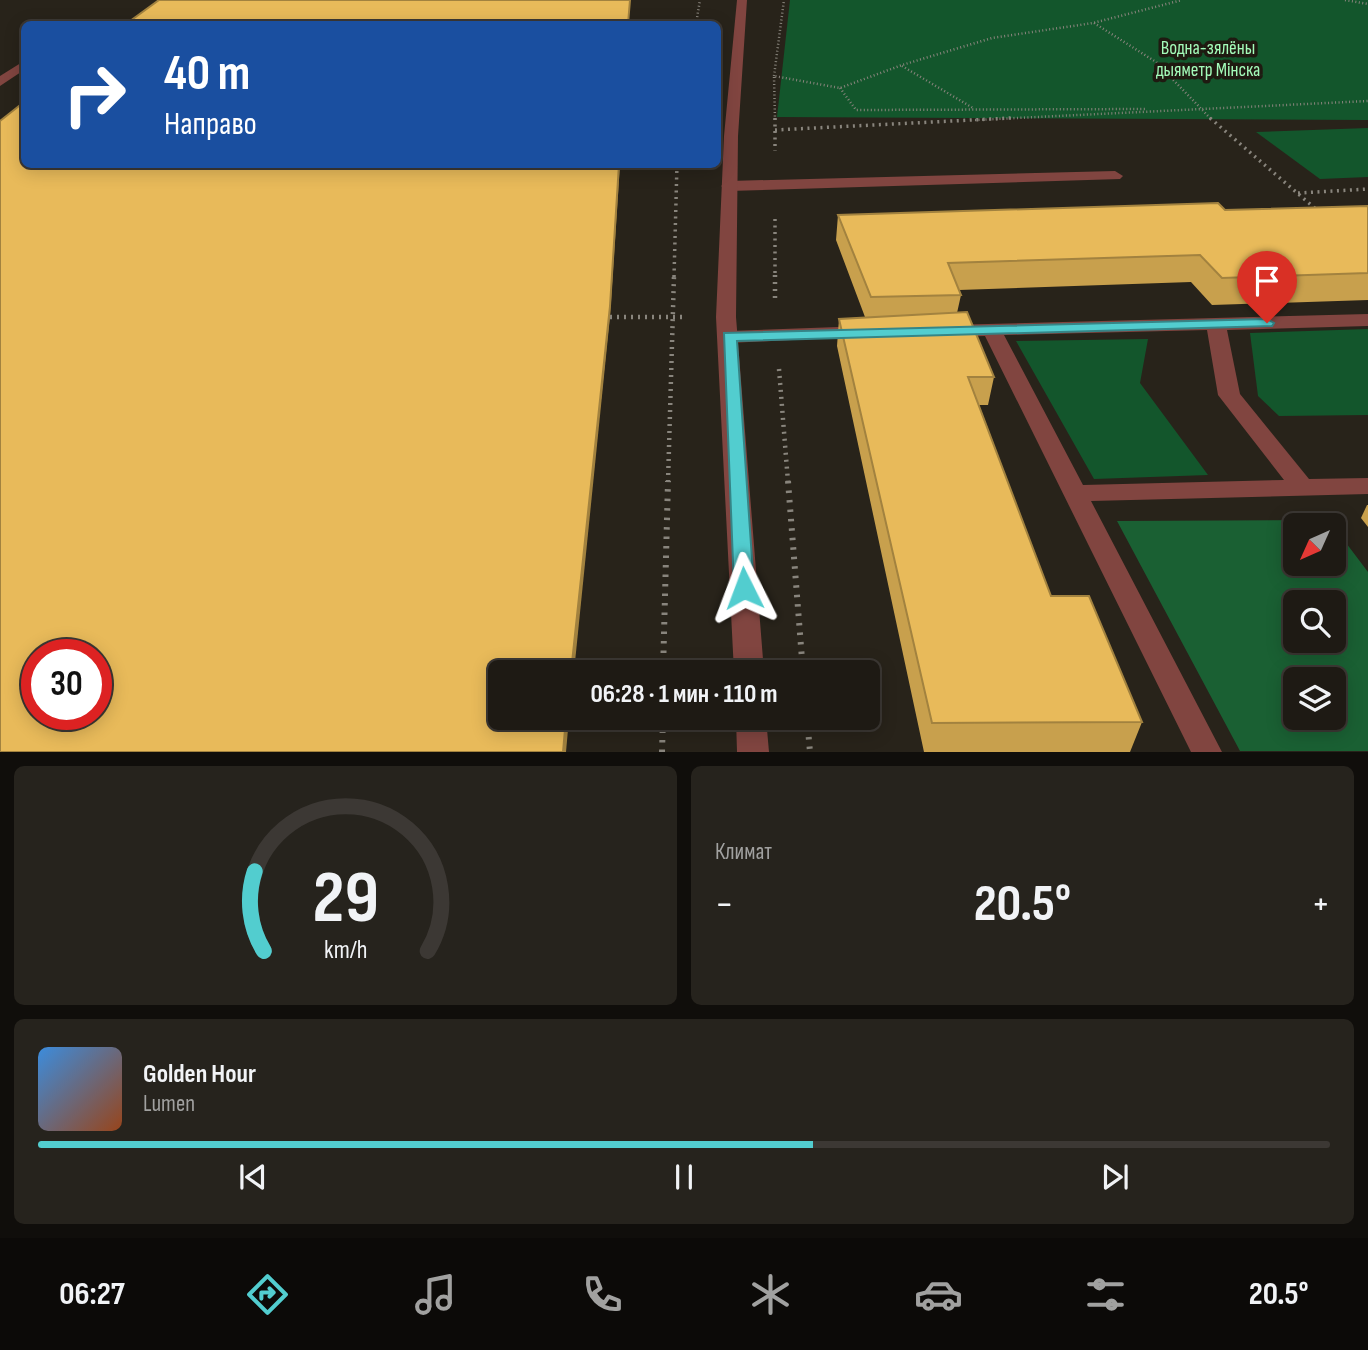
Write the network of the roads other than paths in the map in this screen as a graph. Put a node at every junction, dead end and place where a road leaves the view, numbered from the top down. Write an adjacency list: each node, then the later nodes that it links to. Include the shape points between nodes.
1 (741, 0): 5 (street)
2 (21, 67): 3 (street)
3 (0, 82)
4 (1115, 176): 5 (street)
5 (729, 186): 11 (street)
6 (1368, 320): 7 (street)
7 (1216, 325): 9 (street); 13 (street, via 1230,395)
8 (925, 331): 9 (street)
9 (992, 331): 14 (street)
10 (884, 332): 11 (street)
11 (729, 337): 15 (street)
12 (1368, 486): 13 (street)
13 (1302, 487): 14 (street)
14 (1075, 493): 18 (street)
15 (748, 660)
16 (752, 730): 17 (street)
17 (753, 751)
18 (1207, 751)

